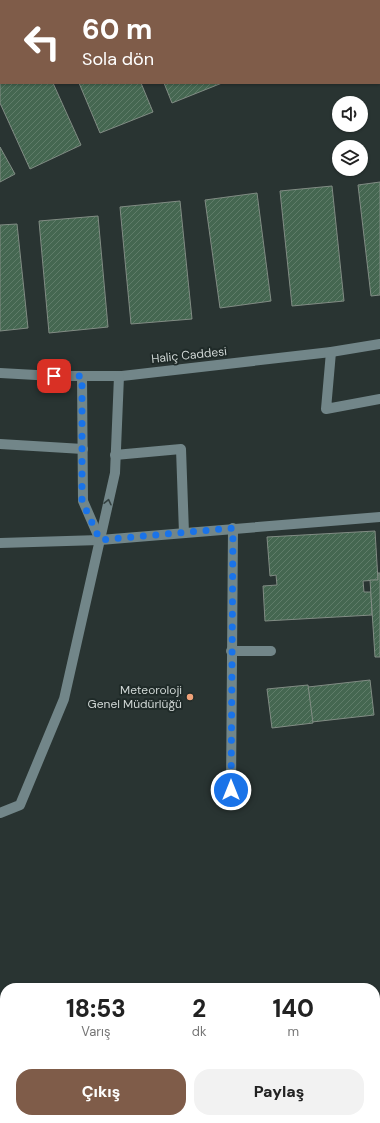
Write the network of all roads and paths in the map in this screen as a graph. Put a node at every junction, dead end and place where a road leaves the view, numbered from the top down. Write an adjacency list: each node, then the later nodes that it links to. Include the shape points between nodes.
1 (380, 344): 2 (street, Haliç Caddesi)
2 (331, 352): 5 (street, Haliç Caddesi); 6 (street, via 326,409)
3 (0, 373): 4 (street, Haliç Caddesi)
4 (82, 376): 5 (street, Haliç Caddesi); 8 (street)
5 (118, 376): 9 (street)
6 (380, 399)
7 (0, 444): 8 (street)
8 (83, 449): 13 (street, via 82,501)
9 (115, 455): 12 (street, via 180,448); 13 (street, one-way to 9, via 115,473)
10 (380, 517): 11 (street)
11 (233, 528): 12 (street); 15 (street)
12 (184, 533): 13 (street)
13 (100, 540): 14 (street); 18 (street, via 64,699 20,805)
14 (0, 542)
15 (231, 651): 16 (street); 17 (street)
16 (271, 651)
17 (231, 790)
18 (0, 813)

